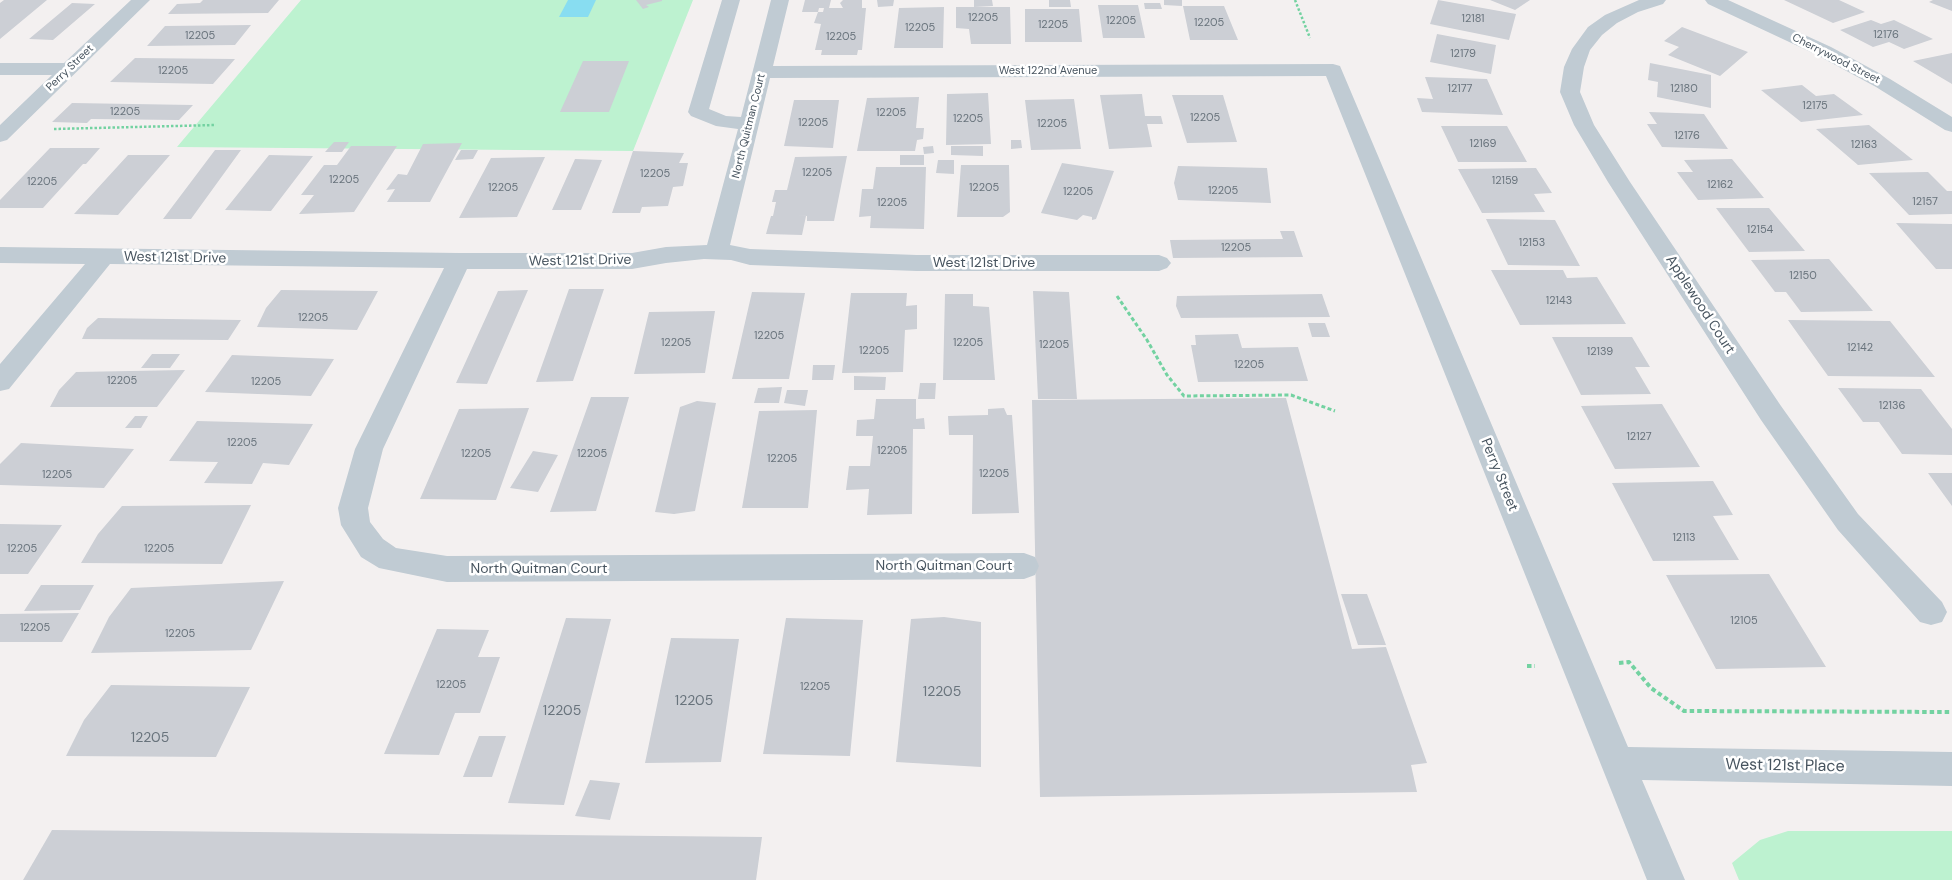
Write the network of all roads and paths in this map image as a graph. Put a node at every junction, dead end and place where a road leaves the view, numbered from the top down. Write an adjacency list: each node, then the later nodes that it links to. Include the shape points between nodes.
1 (141, 0): 8 (street, Perry Street)
2 (731, 0): 12 (street, via 698,112 723,122)
3 (780, 0): 11 (street, North Quitman Court)
4 (1295, 0): 7 (path)
5 (1656, 0): 25 (street, Applewood Court, via 1632,8 1595,31 1581,49 1570,92 1584,125 1771,413 1848,522)
6 (1714, 0): 14 (street, Cherrywood Street, via 1858,69)
7 (1312, 44)
8 (70, 68): 9 (street); 15 (street, Perry Street)
9 (0, 69)
10 (1333, 70): 11 (street, West 122nd Avenue); 27 (street, Perry Street)
11 (762, 72): 12 (street, North Quitman Court)
12 (750, 122): 16 (street, North Quitman Court)
13 (216, 126): 15 (path)
14 (1952, 126)
15 (3, 133)
16 (717, 252): 19 (street, West 121st Drive, via 632,261); 20 (street, West 121st Drive, via 750,257 917,263)
17 (0, 255): 18 (street, West 121st Drive)
18 (103, 257): 19 (street, West 121st Drive); 22 (street)
19 (459, 261): 24 (street, North Quitman Court, via 369,449 352,508 356,525 372,548 390,559 447,569)
20 (1159, 263)
21 (1115, 292): 23 (path, via 1167,375 1184,396 1290,395)
22 (0, 382)
23 (1335, 411)
24 (1024, 566)
25 (1932, 612)
26 (1527, 666): 27 (path)
27 (1577, 666): 28 (path, via 1629,662 1651,688 1684,711); 29 (street, Perry Street)
28 (1952, 712)
29 (1617, 763): 30 (street, West 121st Place); 31 (street, Perry Street)
30 (1952, 769)
31 (1666, 880)

